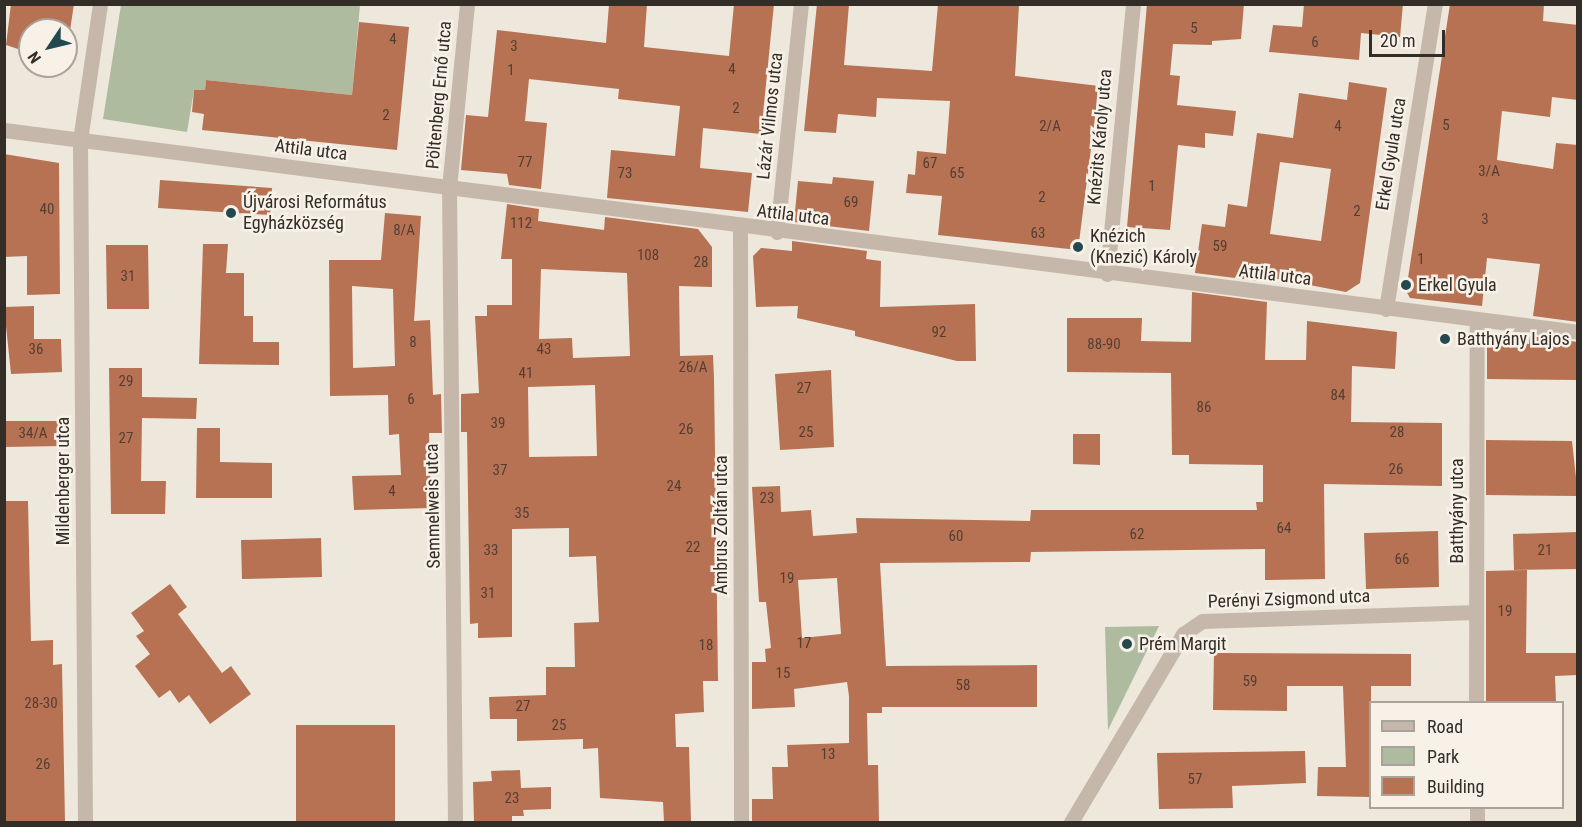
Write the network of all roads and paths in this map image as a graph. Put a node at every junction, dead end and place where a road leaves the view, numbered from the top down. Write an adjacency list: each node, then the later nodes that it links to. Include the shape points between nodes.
1 (100, 4): 7 (street, Mildenberger utca)
2 (467, 4): 8 (street, Pöltenberg Ernő utca)
3 (801, 4): 10 (street, Lázár Vilmos utca)
4 (1132, 4): 11 (street, Knézits Károly utca)
5 (1434, 4): 12 (street, Erkel Gyula utca)
6 (4, 130): 7 (street, Attila utca)
7 (80, 140): 8 (street, Attila utca); 17 (street, Mildenberger utca)
8 (449, 188): 9 (street, Attila utca); 18 (street, Semmelweis utca)
9 (740, 228): 10 (street, Attila utca); 19 (street, Ambrus Zoltán utca)
10 (777, 232): 11 (street, Attila utca)
11 (1107, 274): 12 (street, Attila utca)
12 (1386, 309): 13 (street, Attila utca)
13 (1477, 320): 14 (street, Attila utca); 15 (street, Batthyány utca)
14 (1578, 332)
15 (1476, 612): 16 (street, Batthyány utca); 20 (street, Perényi Zsigmond utca, via 1202,621 1183,634)
16 (1476, 701)
17 (85, 822)
18 (455, 822)
19 (741, 822)
20 (1071, 822)

